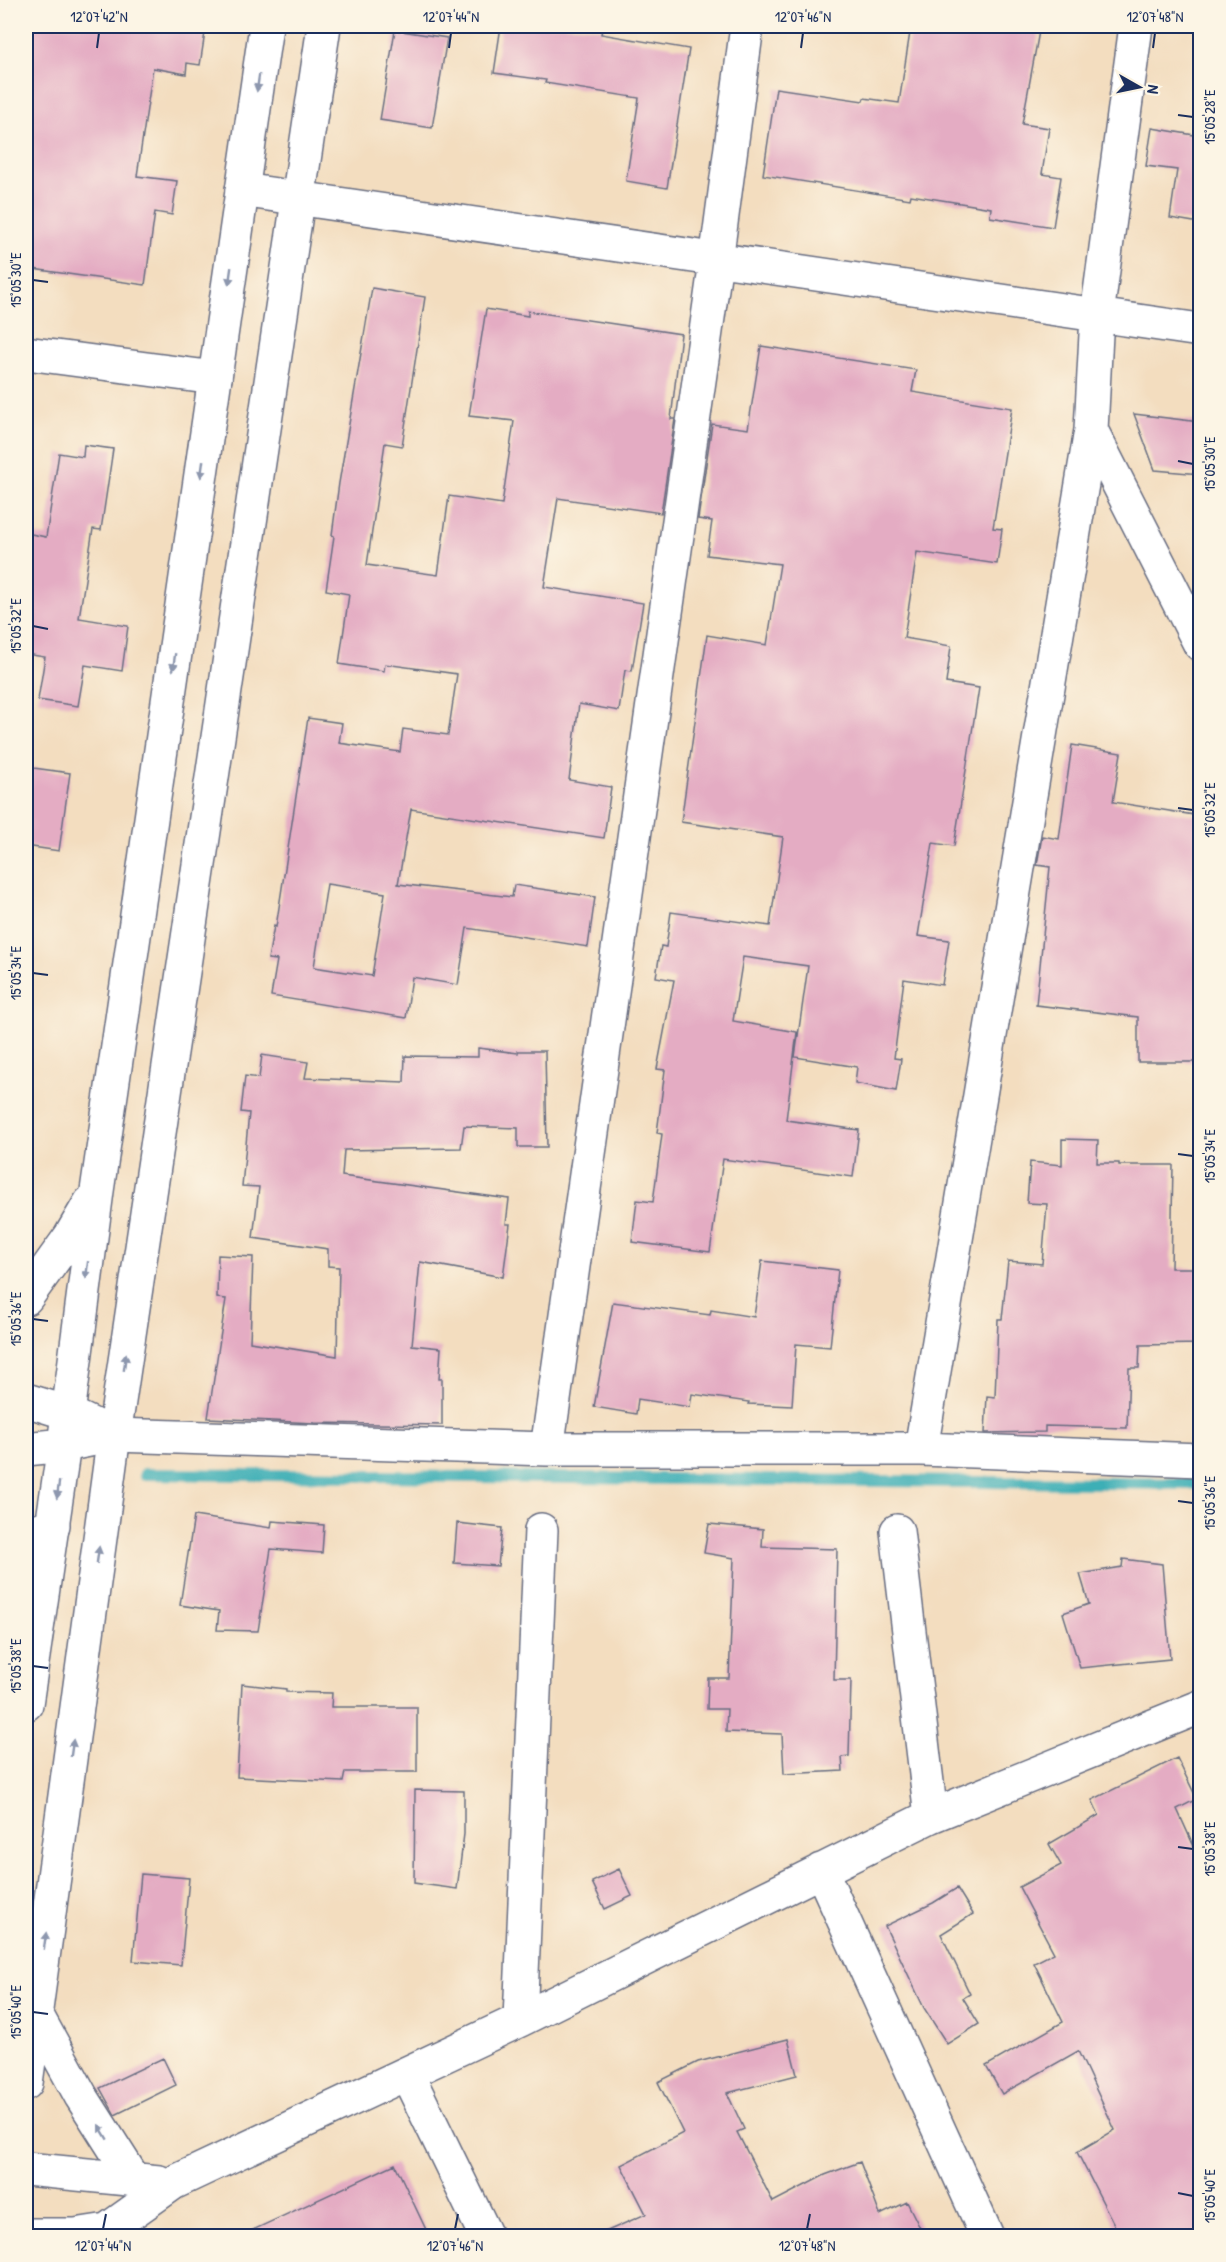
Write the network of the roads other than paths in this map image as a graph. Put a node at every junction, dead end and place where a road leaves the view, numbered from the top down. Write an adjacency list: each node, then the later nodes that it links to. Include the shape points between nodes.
1 (266, 26): 5 (street, one-way to 5)
2 (324, 26): 6 (street)
3 (747, 26): 7 (street)
4 (1136, 26): 8 (street)
5 (242, 190): 6 (street); 11 (street, one-way to 11)
6 (299, 199): 7 (street); 18 (street, one-way to 6)
7 (716, 261): 8 (street); 21 (street)
8 (1097, 315): 9 (street); 12 (street)
9 (1200, 330)
10 (26, 353): 11 (street)
11 (215, 378): 14 (street, one-way to 14)
12 (1091, 430): 13 (street); 22 (street)
13 (1200, 644)
14 (97, 1191): 15 (street); 17 (street, one-way to 17)
15 (26, 1298)
16 (26, 1400): 17 (street)
17 (68, 1413): 18 (street); 19 (street)
18 (114, 1435): 19 (street); 21 (street); 31 (street, one-way to 18)
19 (64, 1445): 20 (street); 24 (street, one-way to 24)
20 (26, 1449)
21 (547, 1449): 22 (street)
22 (921, 1449): 23 (street)
23 (1200, 1460)
24 (39, 1530): 27 (street)
25 (541, 1530): 32 (street)
26 (897, 1530): 29 (street)
27 (26, 1704)
28 (1200, 1707): 29 (street)
29 (931, 1816): 30 (street)
30 (821, 1869): 32 (street); 41 (street)
31 (36, 2014): 34 (street); 36 (street, one-way to 31)
32 (520, 2020): 33 (street)
33 (407, 2074): 37 (street); 40 (street)
34 (26, 2082)
35 (26, 2169): 36 (street)
36 (135, 2181): 37 (street)
37 (173, 2183): 38 (street)
38 (104, 2233): 39 (street)
39 (26, 2235)
40 (486, 2236)
41 (987, 2236)

